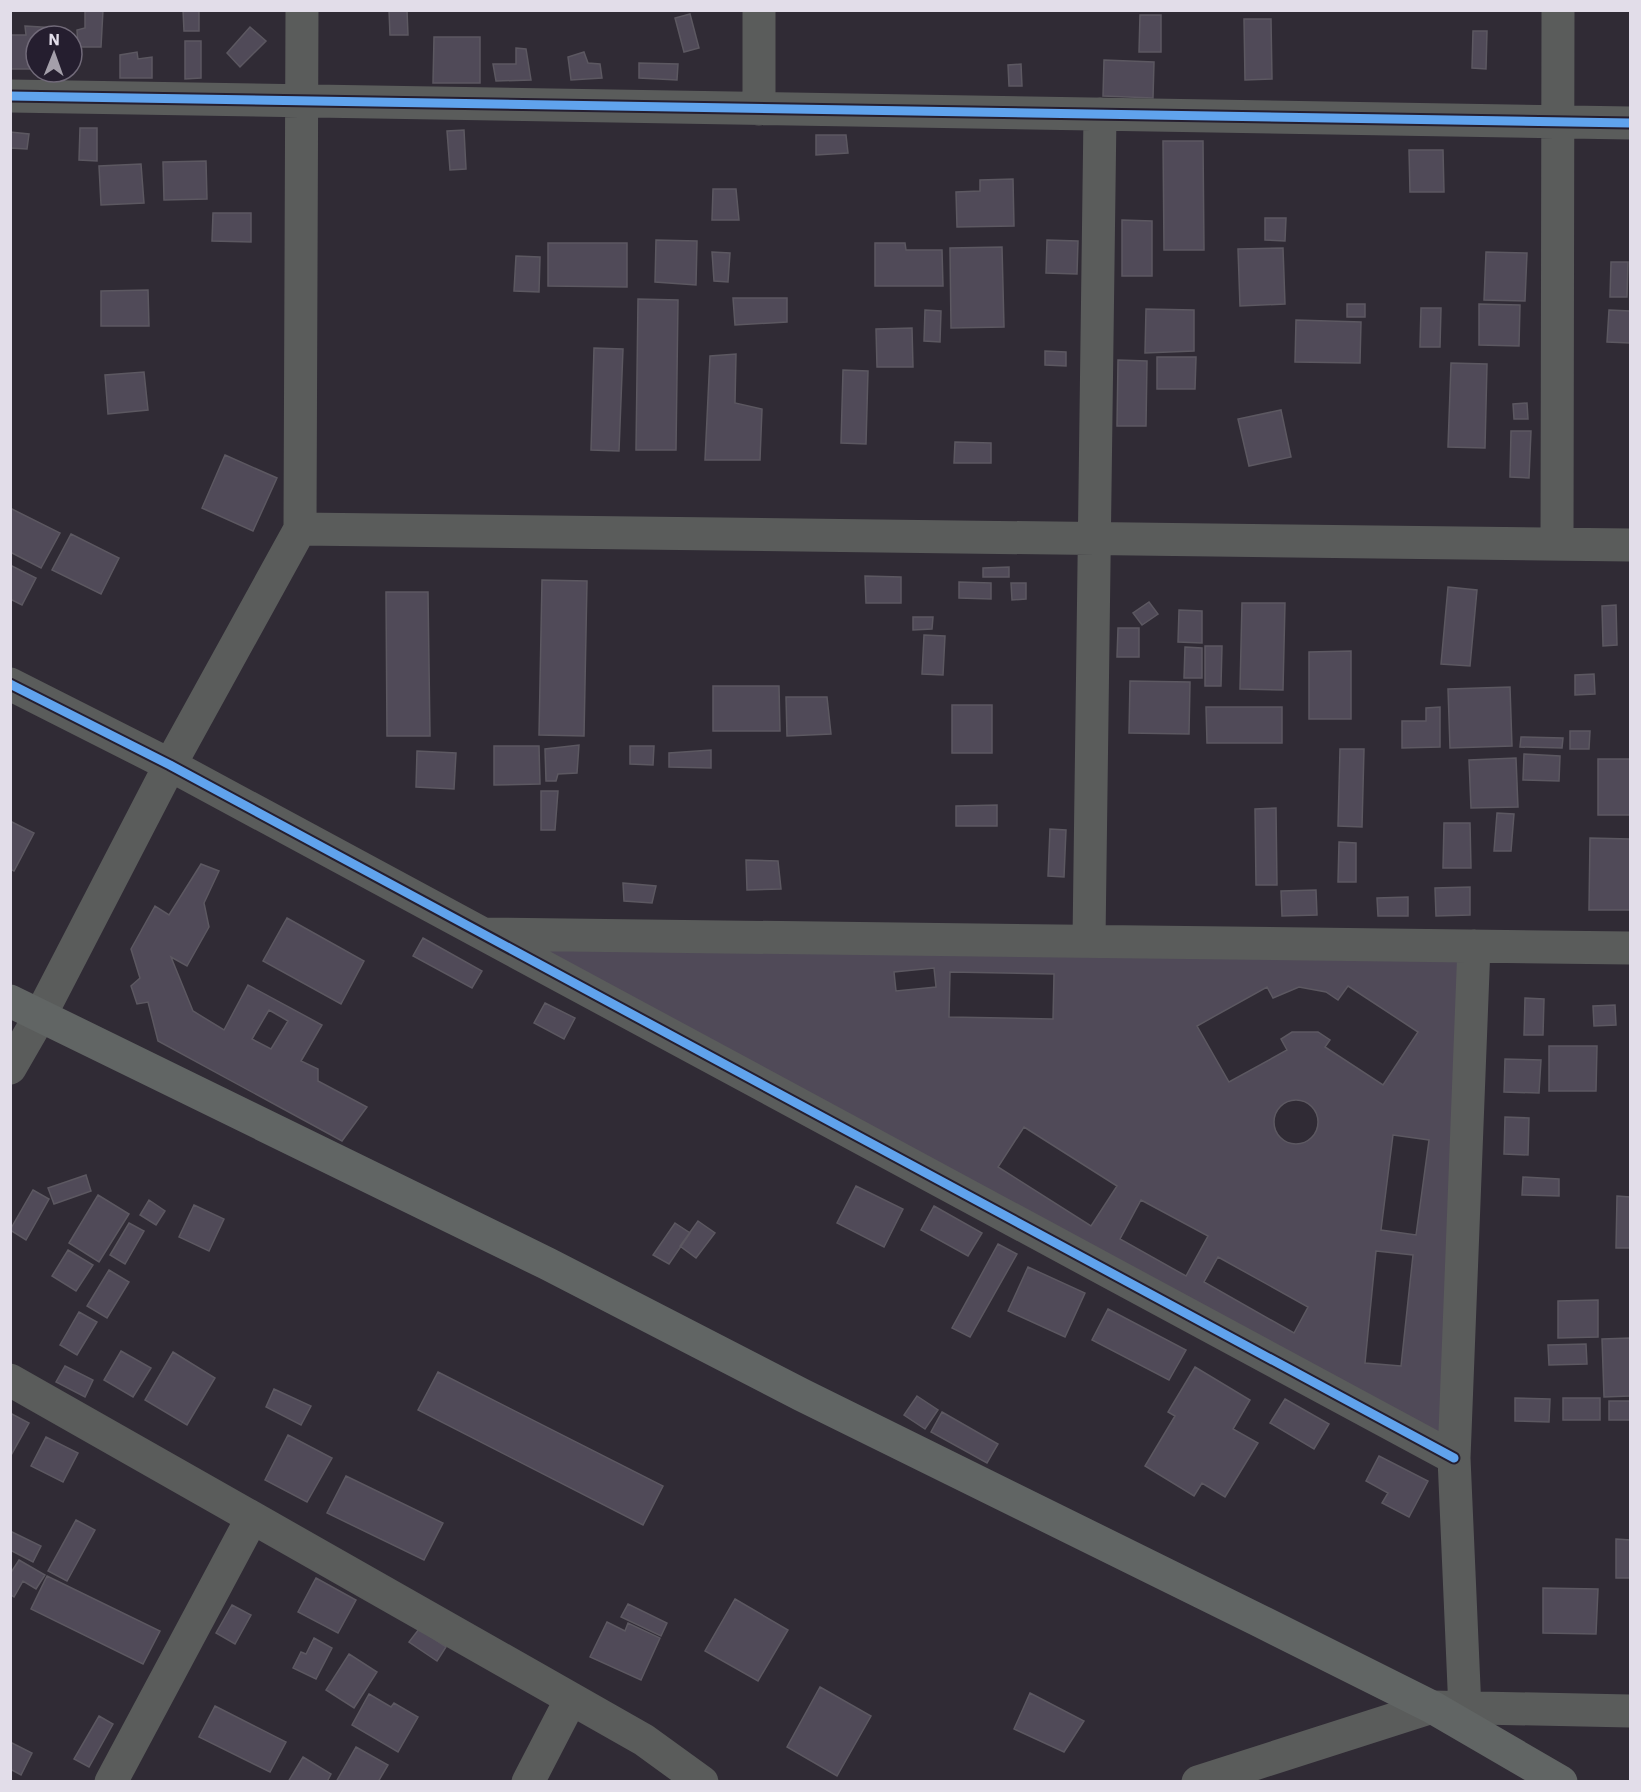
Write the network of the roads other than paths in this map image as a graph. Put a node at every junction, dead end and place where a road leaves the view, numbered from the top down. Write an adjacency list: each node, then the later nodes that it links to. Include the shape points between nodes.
1 (302, 10): 5 (street)
2 (759, 10): 6 (street)
3 (1558, 10): 8 (street)
4 (10, 96): 5 (street)
5 (301, 101): 6 (street); 10 (street)
6 (759, 109): 7 (street)
7 (1100, 114): 8 (street); 11 (street)
8 (1558, 122): 9 (street); 12 (street)
9 (1630, 123)
10 (300, 530): 11 (street); 15 (street)
11 (1094, 538): 12 (street); 17 (street)
12 (1557, 544): 13 (street)
13 (1630, 545)
14 (10, 684): 15 (street)
15 (170, 765): 16 (street); 21 (street)
16 (482, 934): 17 (street); 24 (street)
17 (1089, 941): 18 (street)
18 (1474, 946): 19 (street); 24 (street)
19 (1630, 948)
20 (10, 1001): 21 (main road)
21 (40, 1017): 22 (street); 27 (main road, via 548,1264 802,1395)
22 (10, 1068)
23 (10, 1380): 25 (street)
24 (1454, 1458): 28 (street)
25 (252, 1518): 26 (street); 30 (street)
26 (571, 1699): 31 (street); 32 (street, via 644,1740)
27 (1432, 1707): 28 (street); 33 (street); 34 (main road)
28 (1465, 1710): 29 (street)
29 (1630, 1711)
30 (111, 1782)
31 (528, 1782)
32 (702, 1782)
33 (1198, 1782)
34 (1561, 1782)

